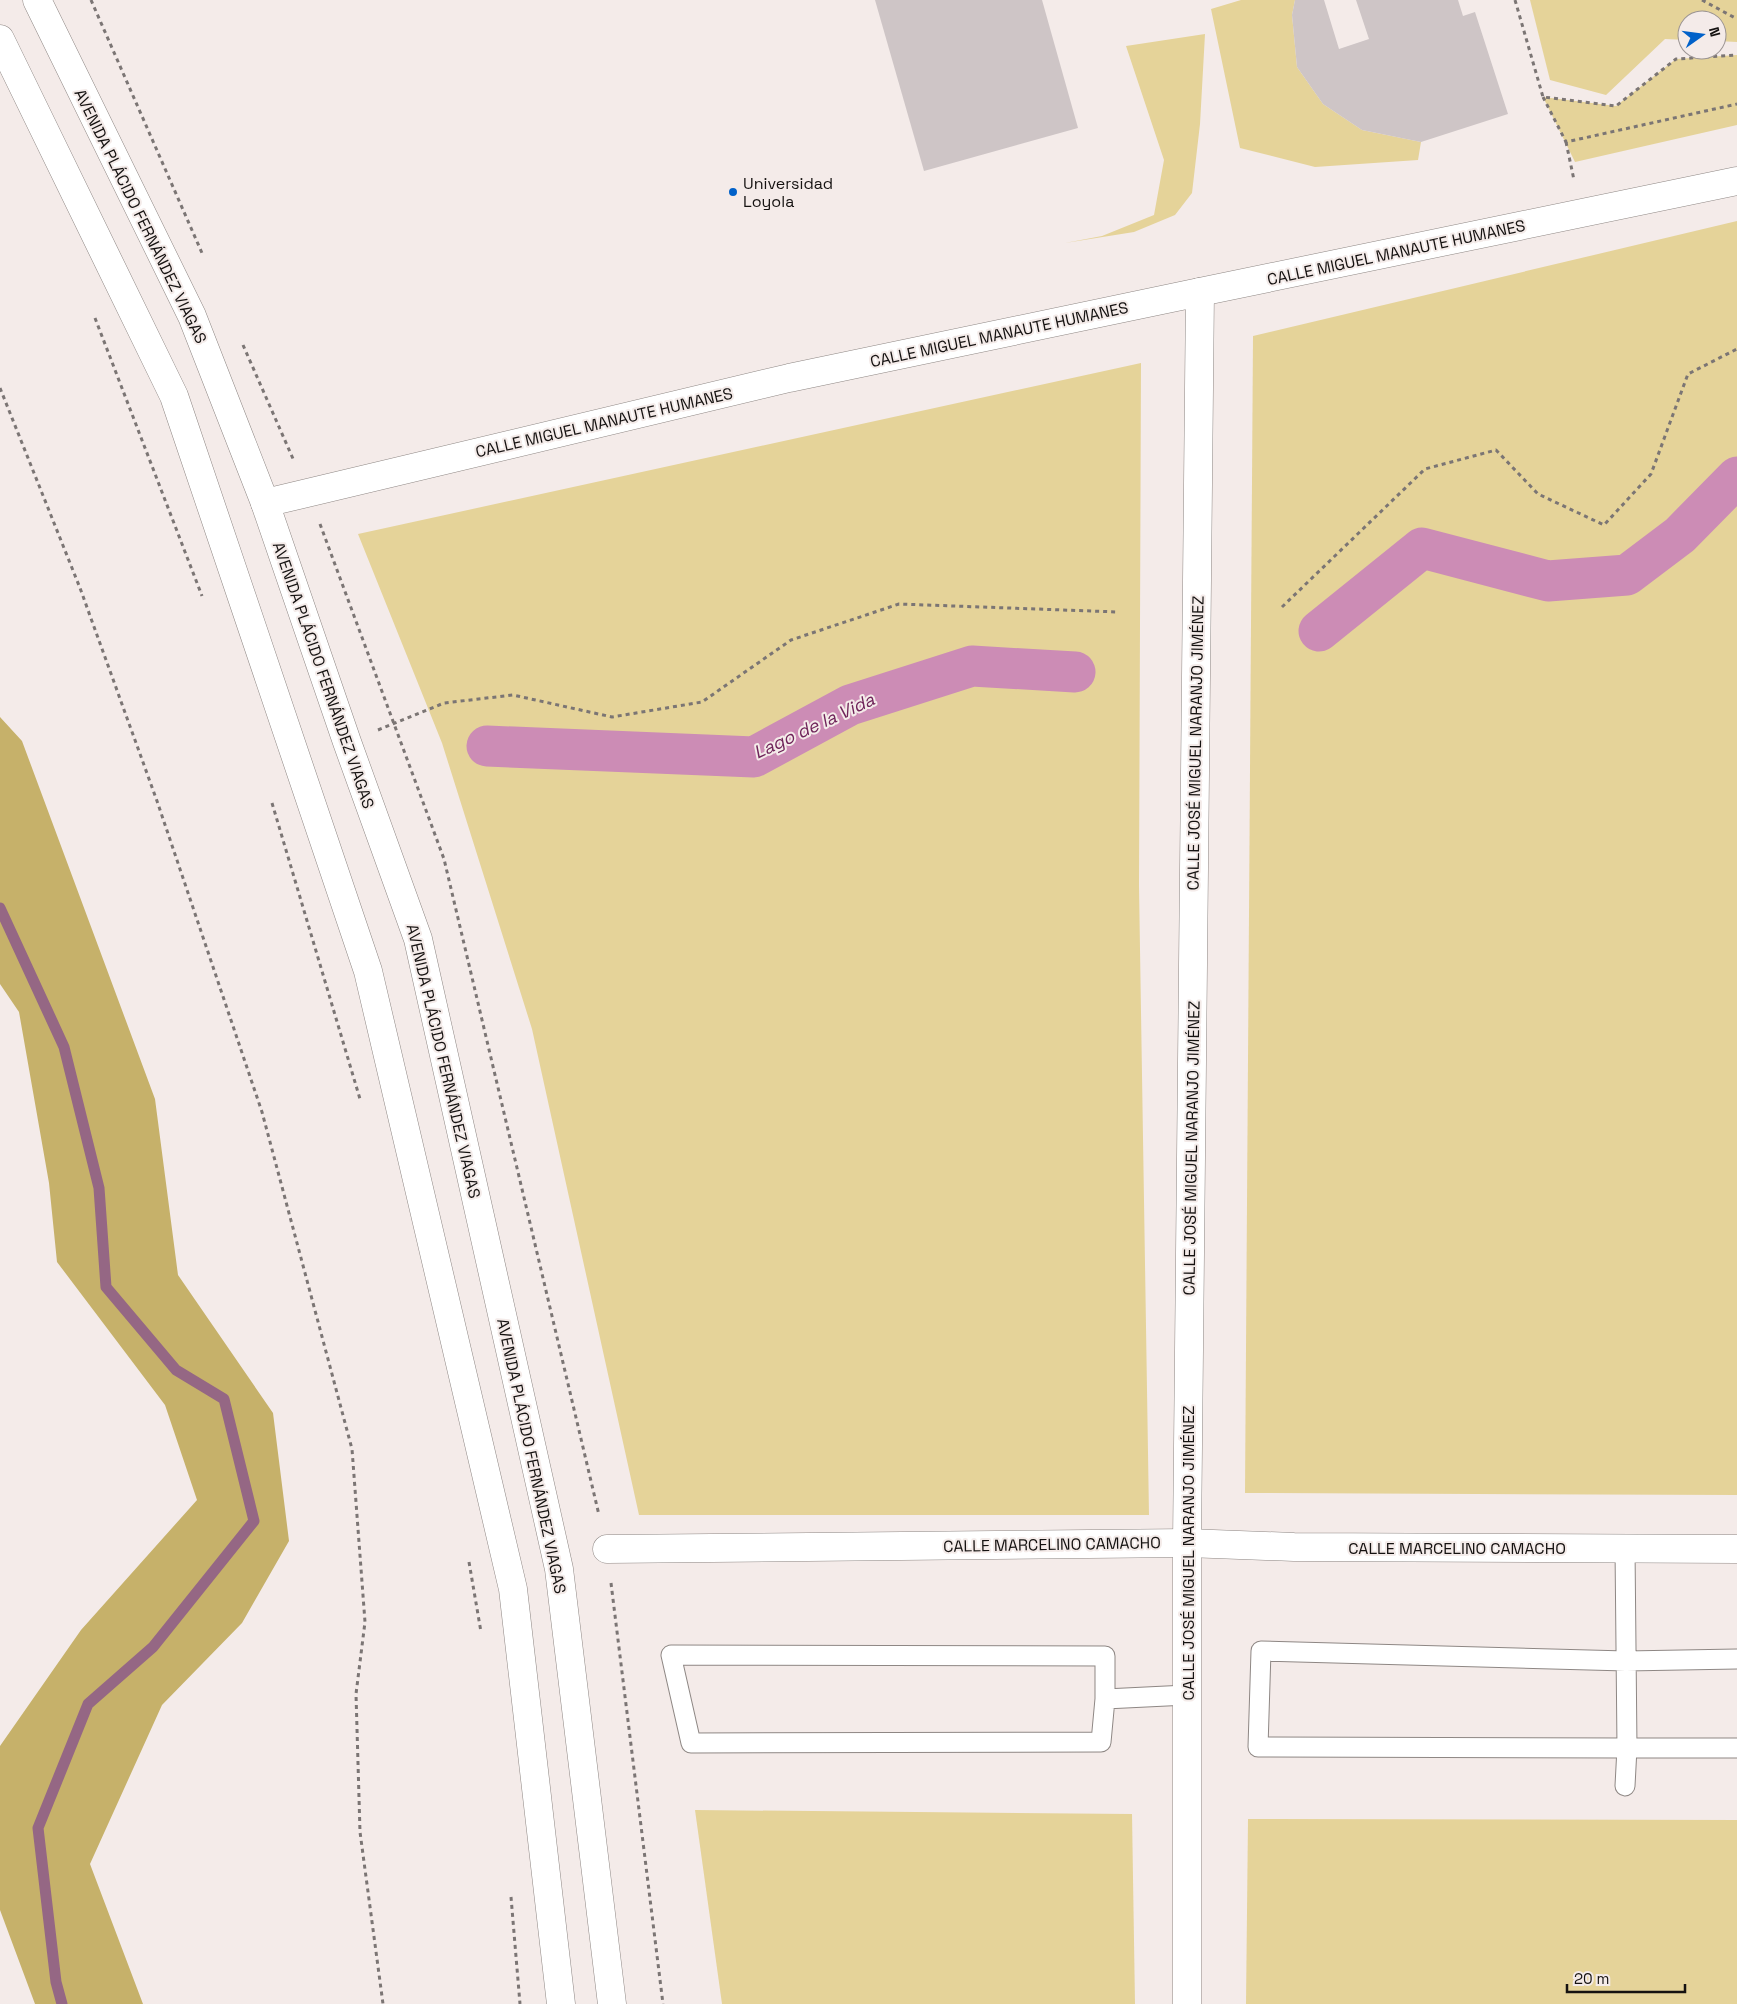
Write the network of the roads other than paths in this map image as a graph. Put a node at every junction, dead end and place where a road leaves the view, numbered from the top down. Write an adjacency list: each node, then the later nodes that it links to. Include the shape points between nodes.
1 (37, 0): 5 (street, AVENIDA PLÁCIDO FERNÁNDEZ VIAGAS, via 192,316)
2 (0, 39): 17 (street, via 174,396 368,971 513,1589)
3 (1737, 181): 4 (street, CALLE MIGUEL MANAUTE HUMANES)
4 (1200, 292): 5 (street, CALLE MIGUEL MANAUTE HUMANES, via 788,378); 6 (street, CALLE JOSÉ MIGUEL NARANJO JIMÉNEZ)
5 (265, 503): 18 (street, AVENIDA PLÁCIDO FERNÁNDEZ VIAGAS, via 418,940 559,1569)
6 (1187, 1543): 7 (street, CALLE MARCELINO CAMACHO, via 1294,1547); 8 (street, CALLE MARCELINO CAMACHO); 12 (street, CALLE JOSÉ MIGUEL NARANJO JIMÉNEZ)
7 (1625, 1548): 9 (street, CALLE MARCELINO CAMACHO); 11 (lane)
8 (607, 1549)
9 (1737, 1549)
10 (1737, 1659): 11 (lane)
11 (1626, 1660): 14 (lane); 14 (lane, via 1260,1651 1258,1748)
12 (1187, 1695): 13 (lane); 19 (street, CALLE JOSÉ MIGUEL NARANJO JIMÉNEZ)
13 (1105, 1699): 13 (lane, via 1101,1742 691,1743 671,1655 1104,1656)
14 (1627, 1748): 15 (lane); 16 (lane)
15 (1737, 1748)
16 (1625, 1786)
17 (561, 2004)
18 (612, 2004)
19 (1187, 2004)

